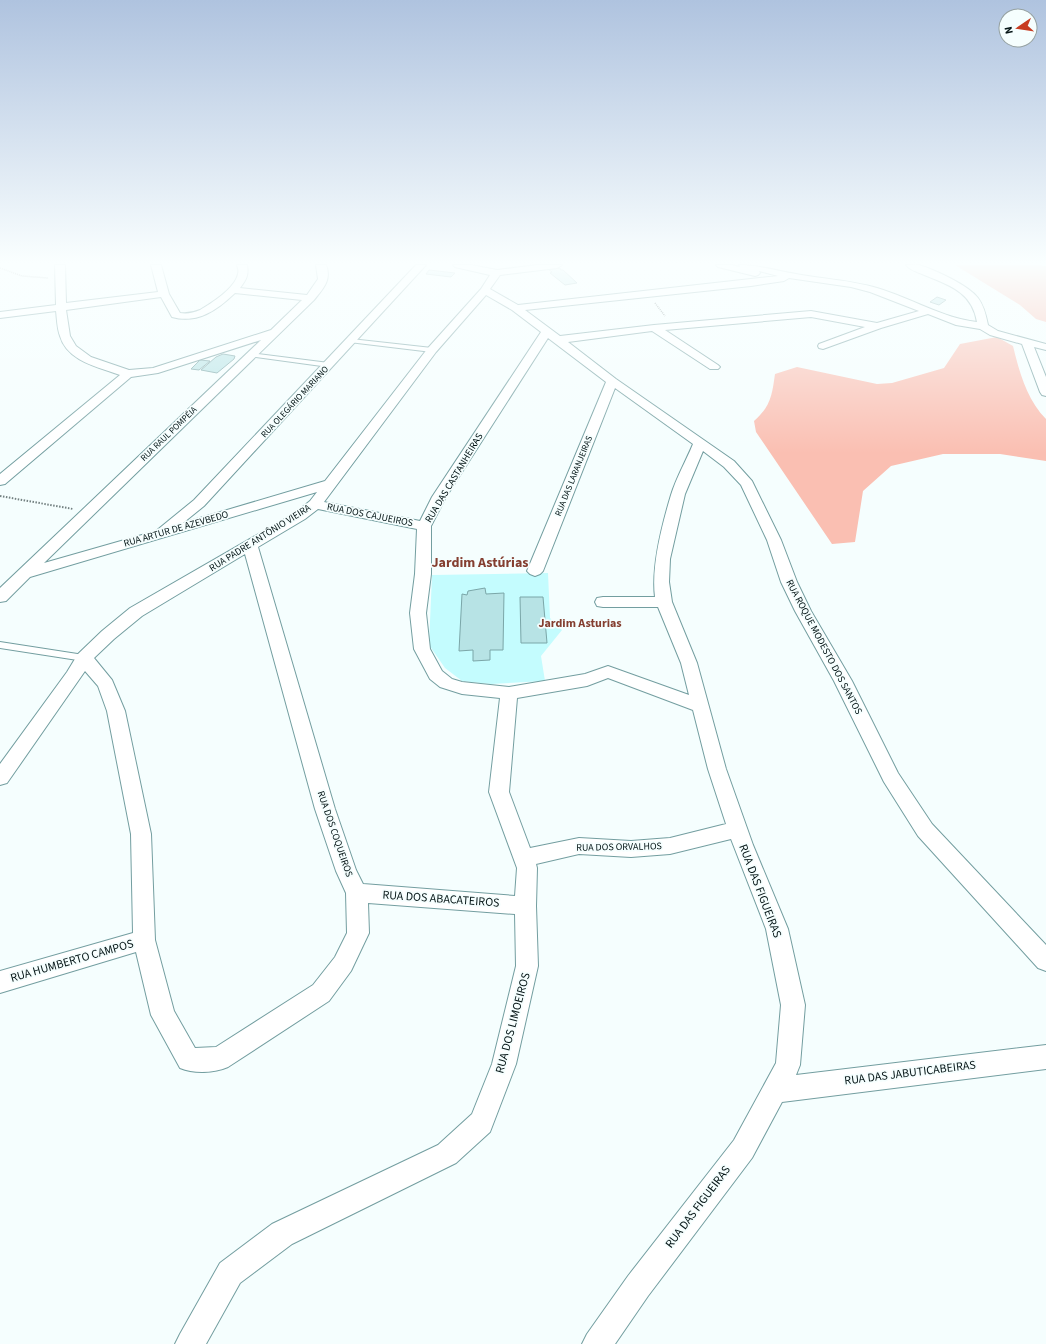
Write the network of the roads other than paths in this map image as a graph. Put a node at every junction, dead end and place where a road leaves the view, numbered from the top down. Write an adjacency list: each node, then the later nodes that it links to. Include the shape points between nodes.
1 (64, 328): 19 (street, via 65,336 72,348 87,359)
2 (279, 328): 9 (street, RUA RAUL POMPÉIA)
3 (364, 328): 11 (street, RUA OLEGÁRIO MARIANO)
4 (452, 328): 15 (street, RUA PADRE ANTÔNIO VIEIRA)
5 (542, 328): 10 (street, RUA ROQUE MODESTO DOS SANTOS)
6 (654, 328): 10 (street); 18 (street)
7 (872, 328): 13 (street)
8 (986, 328): 12 (street)
9 (276, 331): 16 (street, RUA RAUL POMPÉIA); 19 (street, via 154,371)
10 (552, 335): 20 (street, RUA ROQUE MODESTO DOS SANTOS); 26 (street, RUA DAS CASTANHEIRAS, via 439,497)
11 (352, 341): 15 (lane); 17 (street, RUA OLEGÁRIO MARIANO)
12 (1027, 344): 14 (street); 21 (street)
13 (823, 346)
14 (1046, 347)
15 (432, 350): 24 (street, RUA PADRE ANTÔNIO VIEIRA)
16 (250, 355): 17 (lane); 30 (street, RUA RAUL POMPÉIA)
17 (329, 365): 27 (street, RUA OLEGÁRIO MARIANO, via 199,503)
18 (714, 367)
19 (128, 374): 23 (street)
20 (612, 381): 22 (street, RUA ROQUE MODESTO DOS SANTOS); 29 (street, RUA DAS LARANJEIRAS)
21 (1046, 392)
22 (700, 443): 33 (street, RUA DAS FIGUEIRAS, via 678,494 663,559 661,582); 44 (street, RUA ROQUE MODESTO DOS SANTOS, via 729,464 747,484 774,540 803,611 843,681 891,777 925,830)
23 (0, 481)
24 (330, 484): 25 (street, RUA PADRE ANTÔNIO VIEIRA); 27 (street, RUA ARTUR DE AZEVBEDO)
25 (315, 504): 26 (street, RUA DOS CAJUEIROS); 28 (street, RUA PADRE ANTÔNIO VIEIRA)
26 (424, 526): 36 (street, RUA DAS CASTANHEIRAS, via 423,574 418,613 422,649 436,675 446,683 462,688)
27 (162, 532): 30 (street, RUA ARTUR DE AZEVBEDO)
28 (250, 546): 35 (street, RUA PADRE ANTÔNIO VIEIRA, via 136,612); 41 (street, RUA DOS COQUEIROS, via 325,809 346,871)
29 (535, 571)
30 (23, 574): 31 (street, RUA RAUL POMPÉIA)
31 (0, 596)
32 (603, 602): 33 (street)
33 (664, 602): 37 (street, RUA DAS FIGUEIRAS, via 689,663)
34 (0, 645): 35 (lane)
35 (84, 658): 38 (street, RUA PADRE ANTÔNIO VIEIRA, via 74,676); 43 (street, via 106,684 116,711 141,834)
36 (509, 693): 37 (street, RUA DAS CASTANHEIRAS, via 587,680 608,672); 40 (street, RUA DOS LIMOEIROS, via 499,792)
37 (700, 706): 39 (street, RUA DAS FIGUEIRAS)
38 (0, 778)
39 (737, 829): 40 (street, RUA DOS ORVALHOS, via 670,846 631,849 579,846); 47 (street, RUA DAS FIGUEIRAS, via 777,928 793,1004 788,1065)
40 (524, 858): 42 (street, RUA DOS LIMOEIROS, via 527,868)
41 (357, 893): 42 (street, RUA DOS ABACATEIROS); 43 (street, RUA DOS COQUEIROS, via 358,933 343,964 321,993 219,1059 189,1060 163,1015)
42 (526, 906): 48 (street, RUA DOS LIMOEIROS, via 527,966 504,1064 481,1123 447,1154 282,1234 230,1273)
43 (144, 940): 45 (street, RUA HUMBERTO CAMPOS)
44 (1046, 961)
45 (0, 982)
46 (1046, 1057): 47 (street, RUA DAS JABUTICABEIRAS)
47 (775, 1090): 49 (street, RUA DAS FIGUEIRAS, via 743,1149)
48 (190, 1344)
49 (597, 1344)

